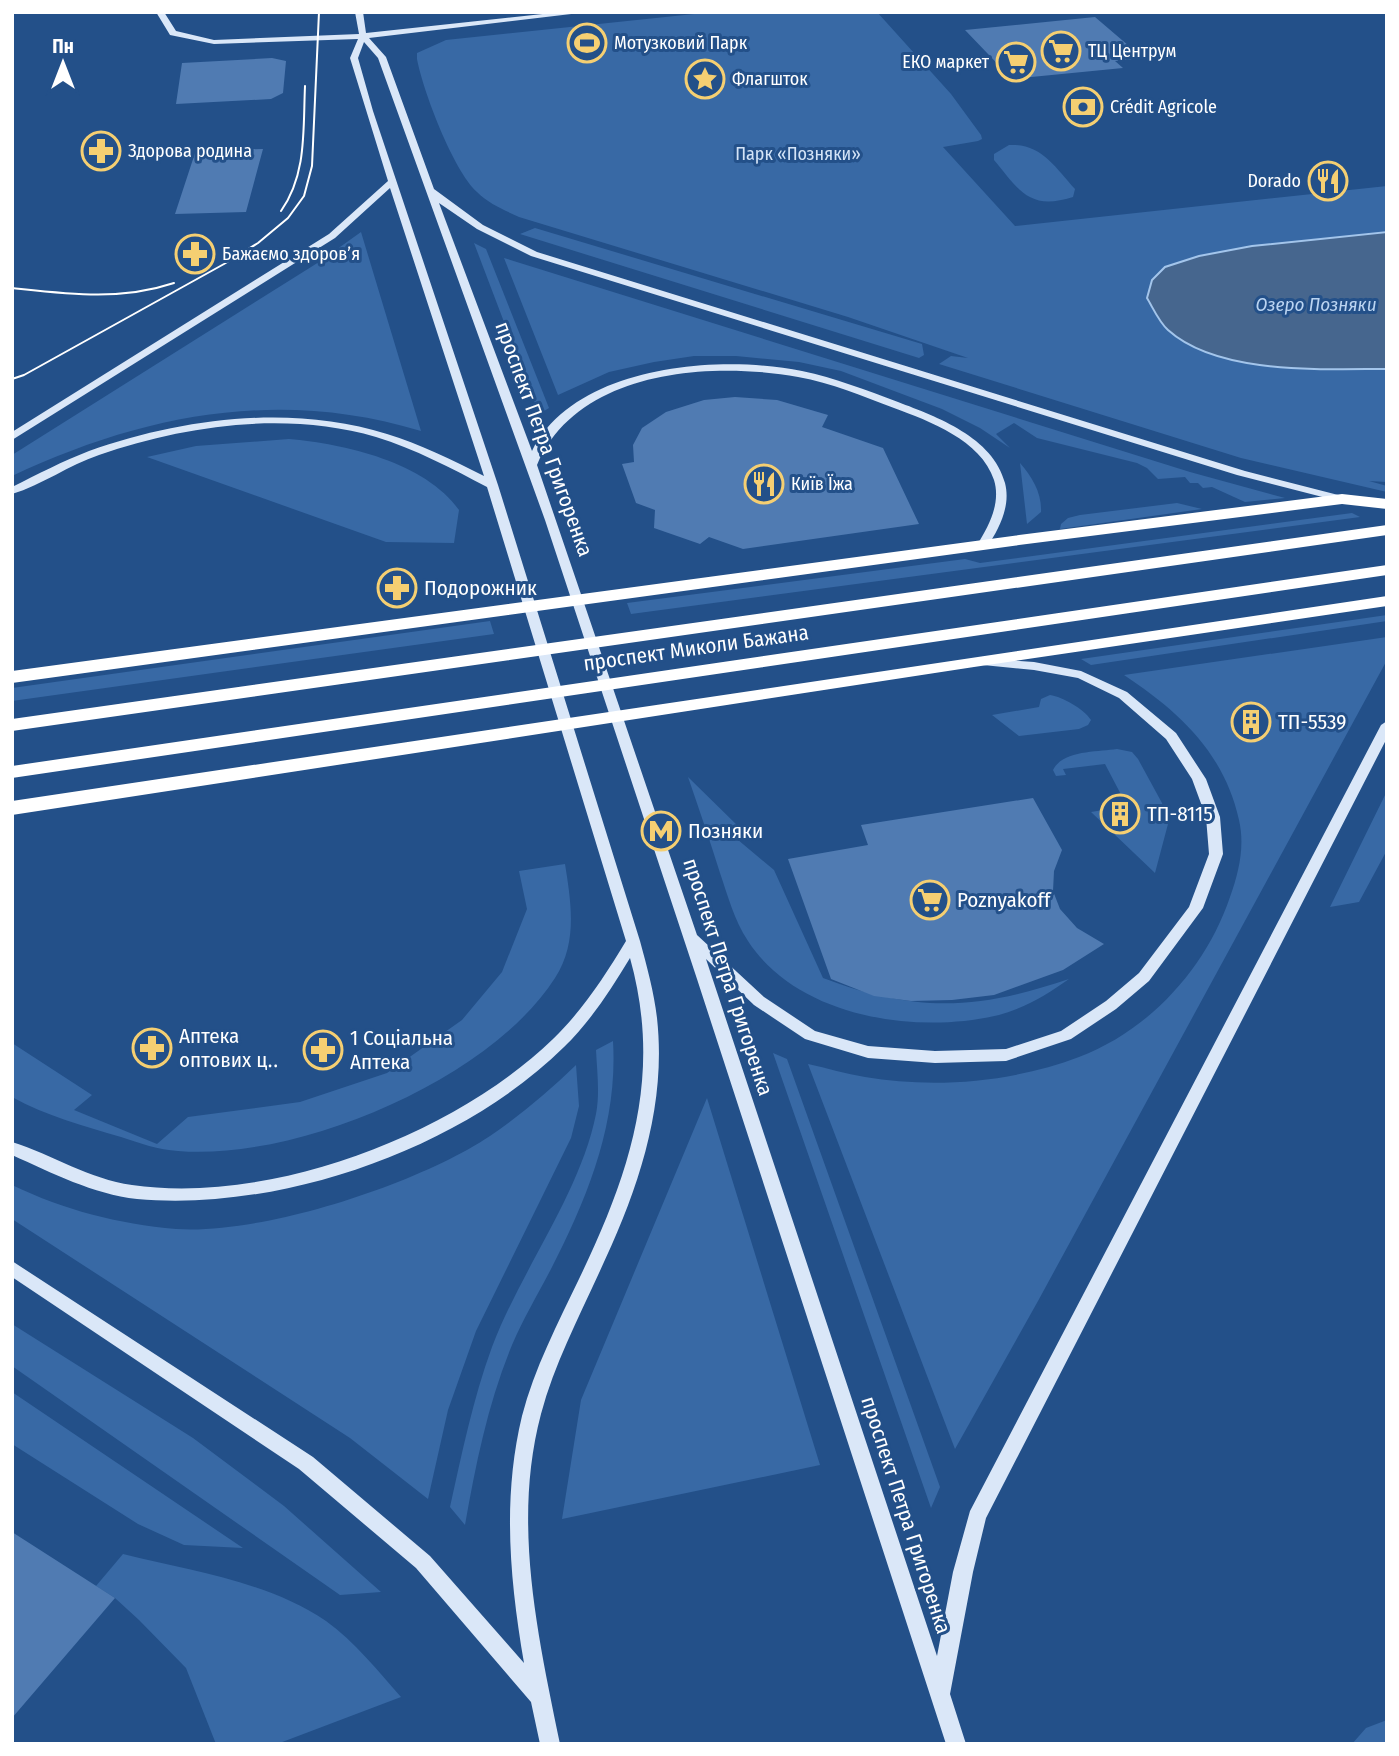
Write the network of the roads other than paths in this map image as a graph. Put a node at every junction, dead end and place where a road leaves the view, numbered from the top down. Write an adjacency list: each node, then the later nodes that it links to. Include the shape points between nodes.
1 (160, 12): 4 (main road, via 173,33 214,41)
2 (359, 12): 4 (main road, проспект Петра Григоренка)
3 (584, 12): 4 (main road)
4 (363, 36): 5 (main road, проспект Петра Григоренка, via 355,58); 6 (main road, проспект Петра Григоренка, via 382,57)
5 (390, 183): 7 (main road, via 332,236); 9 (main road, проспект Петра Григоренка)
6 (429, 188): 8 (main road, проспект Петра Григоренка); 11 (main road, via 478,229 534,254 1228,469)
7 (12, 437)
8 (531, 466): 14 (main road, via 545,437 567,414 636,379 708,368 791,372 833,381 920,414 958,433 983,453 997,473 1002,494 998,516); 23 (main road, проспект Петра Григоренка)
9 (492, 485): 10 (main road, via 431,454 368,432 295,420 138,439 92,454); 24 (main road, проспект Петра Григоренка)
10 (12, 491)
11 (1342, 499): 12 (highway); 14 (highway)
12 (1387, 505)
13 (1387, 530): 19 (highway, проспект Миколи Бажана)
14 (983, 545): 18 (highway)
15 (1387, 570): 21 (highway, проспект Миколи Бажана)
16 (1387, 601): 17 (highway)
17 (974, 661): 22 (highway); 23 (main road, via 1081,675 1123,695 1171,736 1199,779 1213,817 1216,854 1196,908 1144,977 1066,1035 1006,1055 935,1057 867,1052 810,1035 759,1001)
18 (12, 677)
19 (12, 725)
20 (1387, 725): 27 (main road, via 977,1517)
21 (12, 772)
22 (12, 808)
23 (691, 937): 27 (main road, проспект Петра Григоренка)
24 (633, 941): 25 (main road, via 577,1024 514,1080 412,1140 350,1165 236,1191 184,1195 134,1192 82,1178); 28 (main road, проспект Петра Григоренка, via 648,999 651,1048 642,1142 626,1194 532,1414 521,1475 519,1551)
25 (12, 1148)
26 (12, 1268): 28 (main road, via 306,1463 423,1562)
27 (940, 1694): 30 (main road, проспект Петра Григоренка)
28 (540, 1697): 29 (main road, проспект Петра Григоренка)
29 (550, 1744)
30 (956, 1744)

